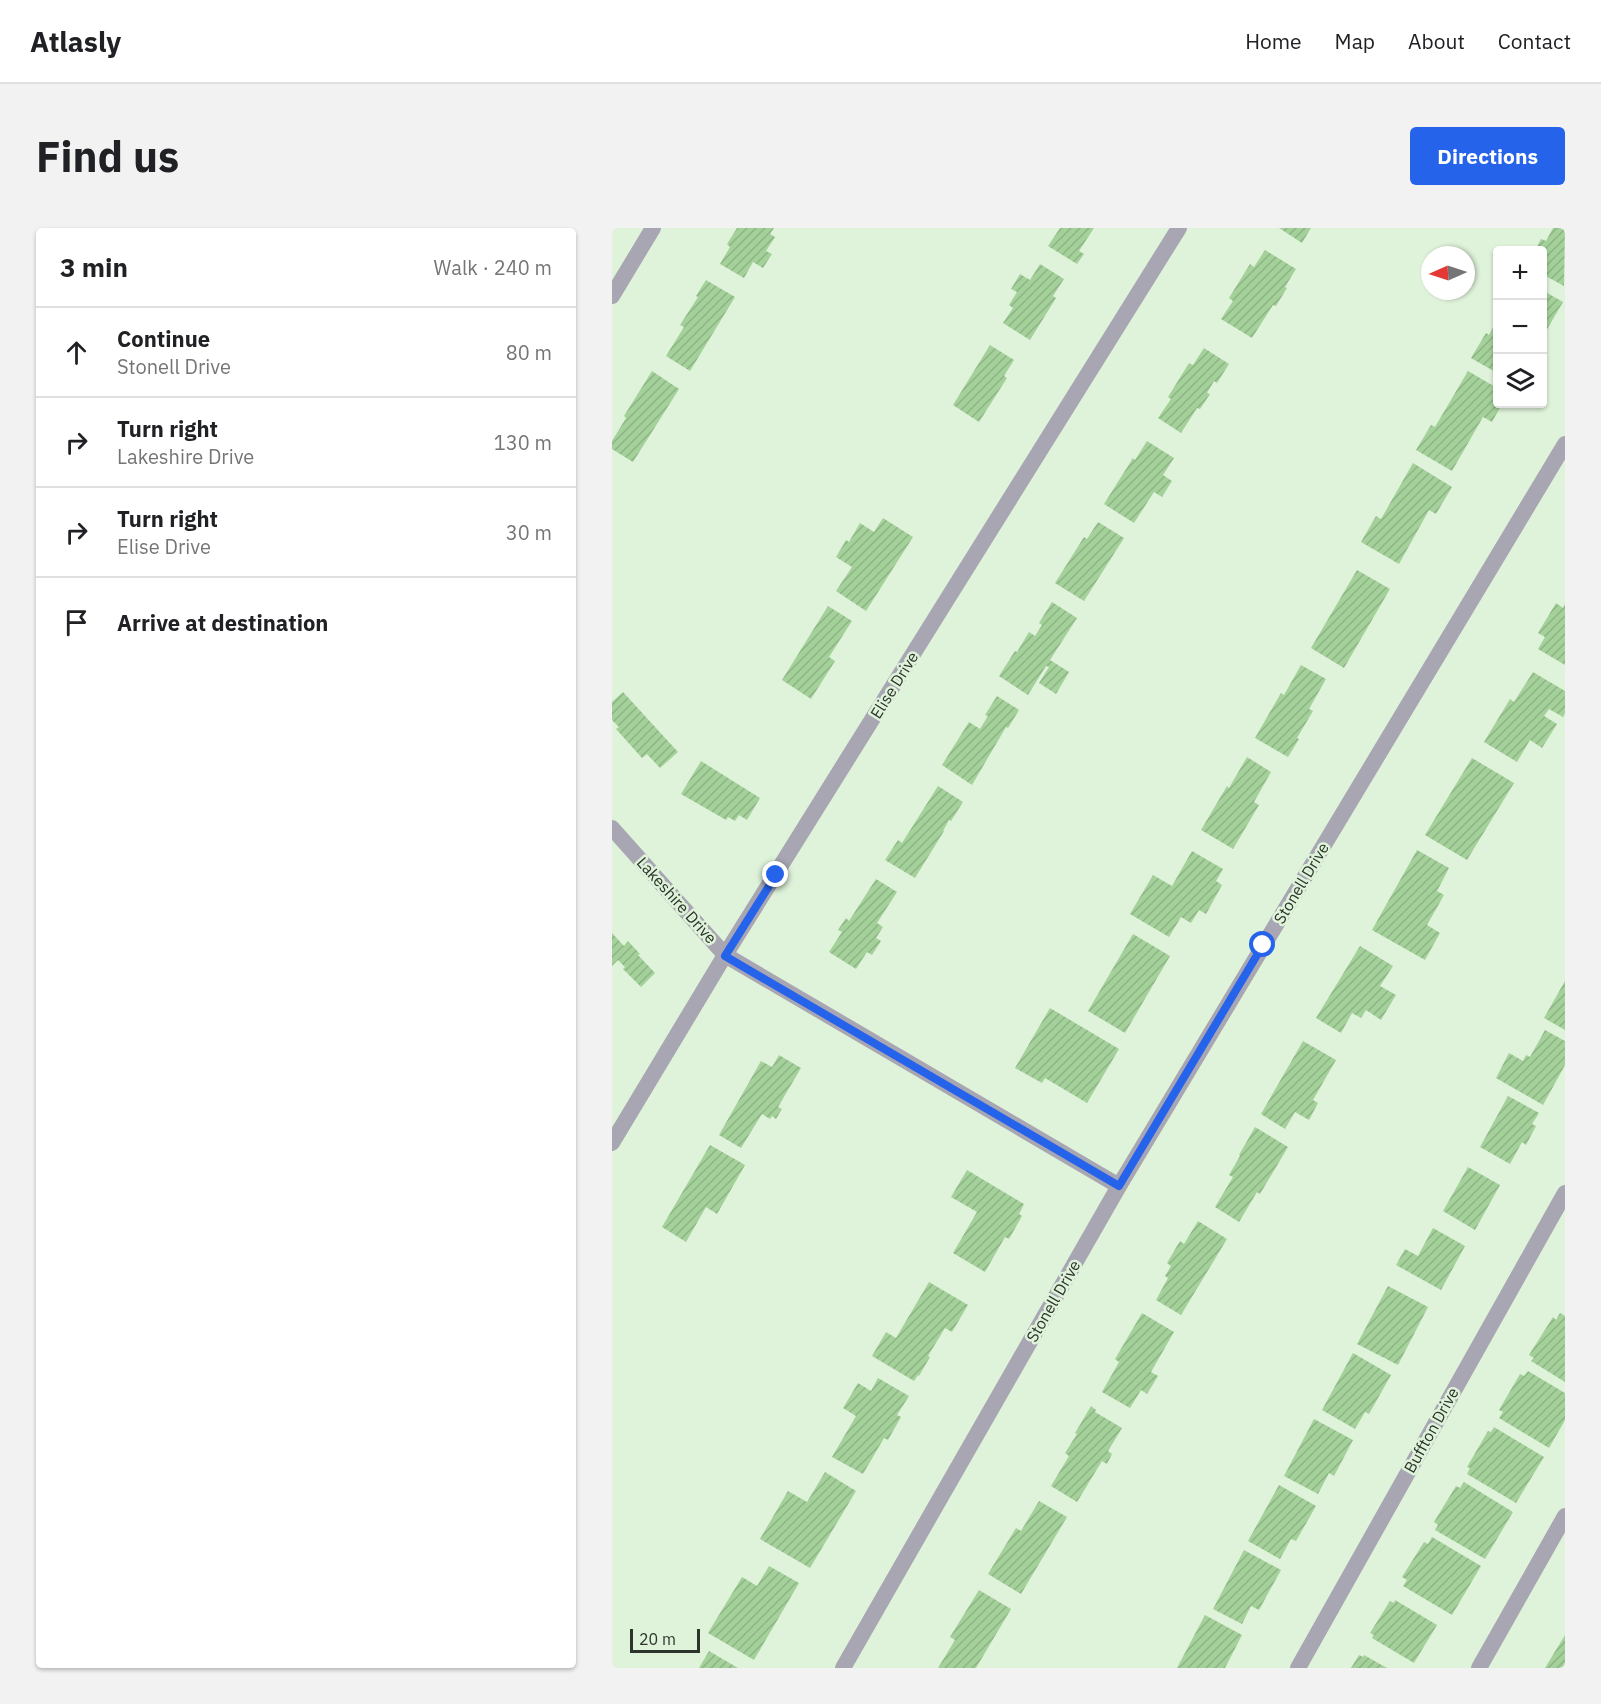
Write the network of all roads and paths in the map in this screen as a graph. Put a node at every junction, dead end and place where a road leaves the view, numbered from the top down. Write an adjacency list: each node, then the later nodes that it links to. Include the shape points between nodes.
1 (653, 228): 3 (street)
2 (1179, 228): 6 (street, Elise Drive)
3 (612, 296)
4 (1565, 444): 8 (street, Stonell Drive)
5 (612, 828): 6 (street, Lakeshire Drive)
6 (725, 956): 7 (street, Elise Drive); 8 (street, Lakeshire Drive)
7 (612, 1143)
8 (1119, 1186): 11 (street, Stonell Drive)
9 (1565, 1193): 12 (street, Buffton Drive)
10 (1565, 1516): 13 (street)
11 (843, 1668)
12 (1298, 1668)
13 (1479, 1668)

